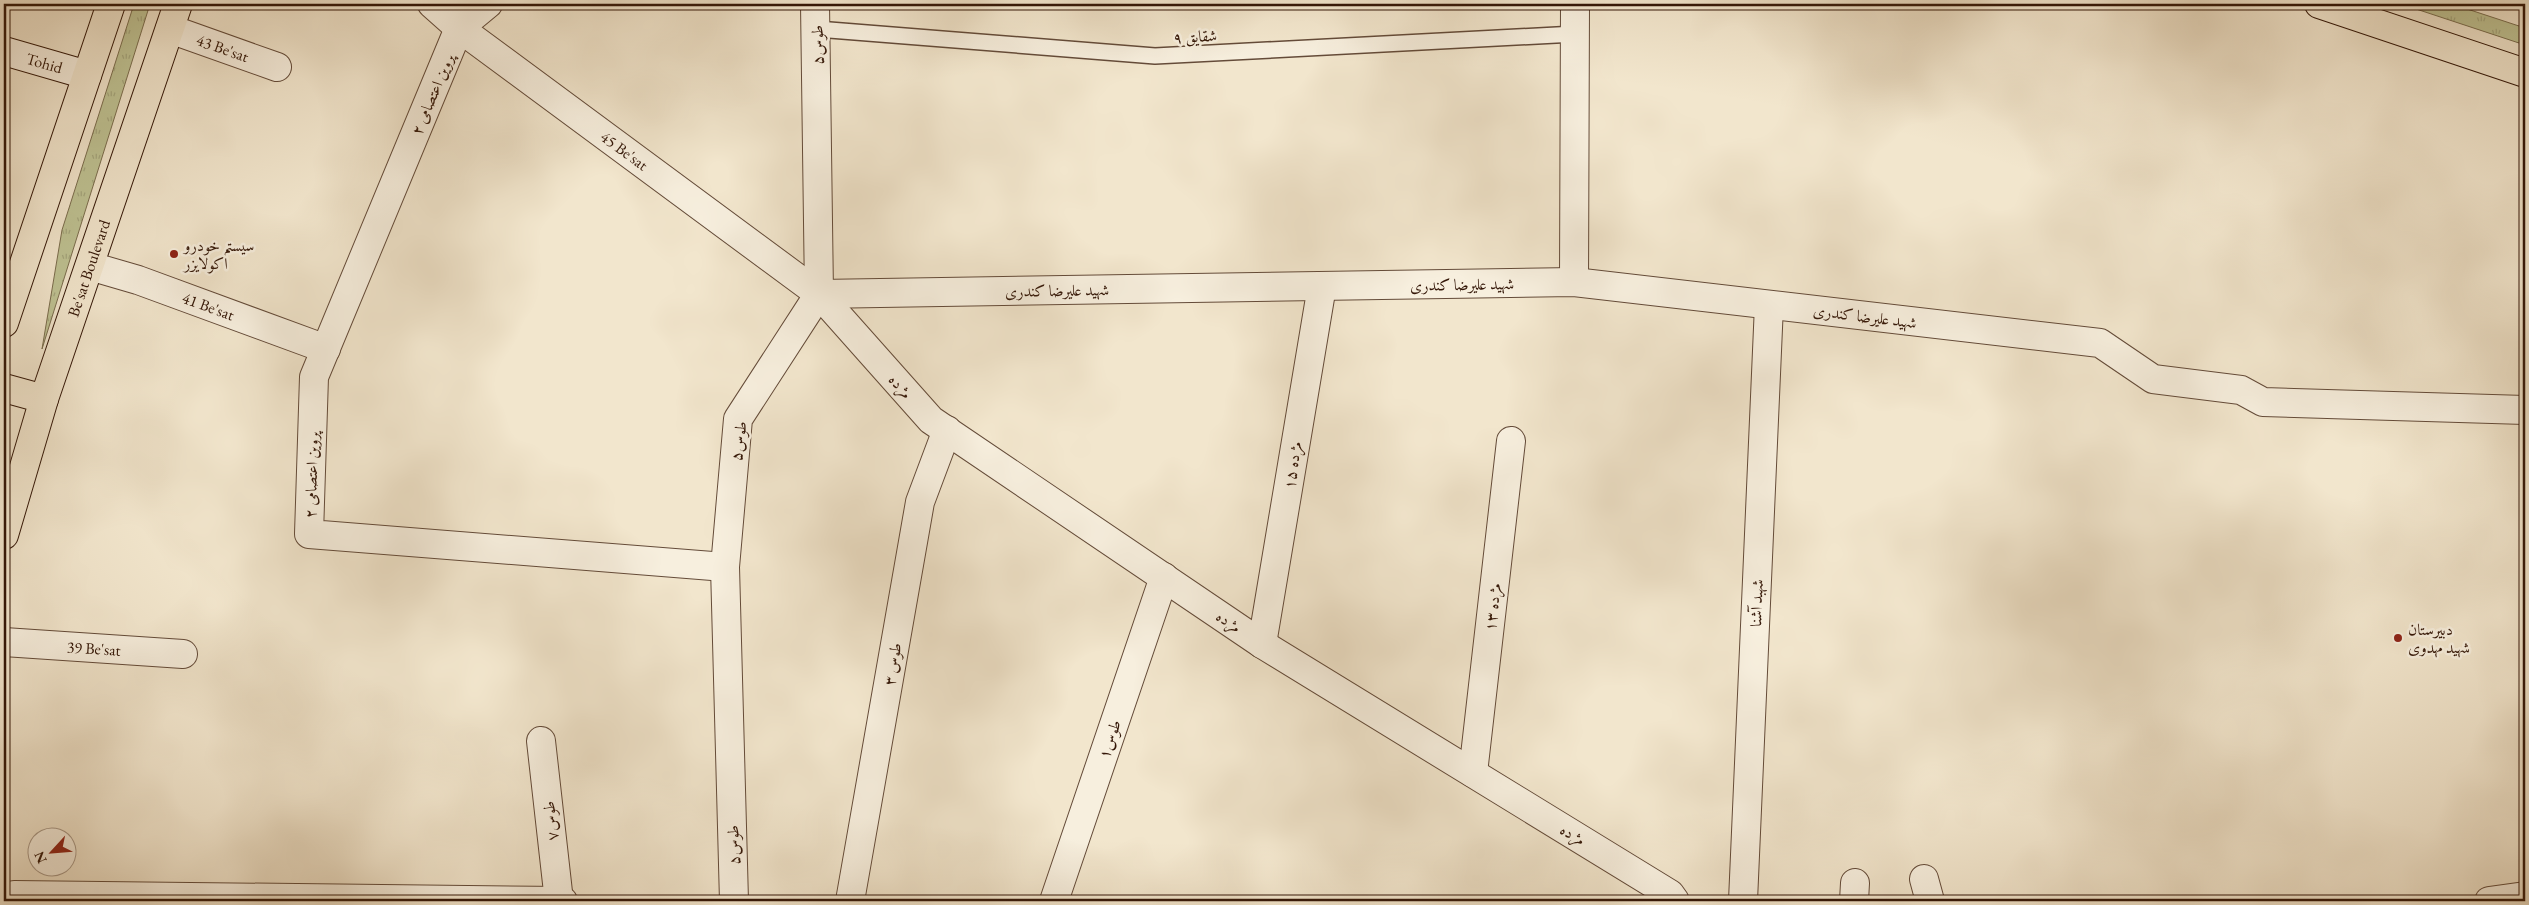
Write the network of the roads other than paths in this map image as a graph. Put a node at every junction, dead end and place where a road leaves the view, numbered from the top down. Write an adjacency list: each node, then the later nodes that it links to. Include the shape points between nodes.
1 (111, 4): 13 (main road)
2 (432, 4): 8 (street, 45 Be'sat)
3 (488, 4): 8 (street)
4 (1575, 4): 9 (street)
5 (2319, 4): 12 (main road)
6 (174, 16): 11 (street, 43 Be'sat); 14 (main road, Be'sat Boulevard)
7 (816, 16): 9 (lane, شقایق ۹, via 1156,56); 17 (street, طوس۵)
8 (459, 28): 17 (street, 45 Be'sat); 20 (street, پروین اعتصامی ۲)
9 (1575, 34): 15 (street)
10 (4, 51): 13 (street, Tohid)
11 (277, 67)
12 (2525, 73)
13 (87, 75): 19 (main road)
14 (90, 266): 20 (street, 41 Be'sat, via 138,280); 22 (main road, Be'sat Boulevard)
15 (1574, 282): 16 (street, شهید علیرضا کندری); 18 (street, شهید علیرضا کندری)
16 (1322, 286): 17 (street, شهید علیرضا کندری); 30 (street, مژده ۱۵)
17 (819, 294): 24 (street, مژده, via 931,420); 27 (street, طوس۵, via 738,419)
18 (1769, 305): 23 (street, شهید علیرضا کندری, via 2100,343 2154,379 2241,390 2263,402); 45 (street, شهبد آشنا)
19 (4, 323)
20 (326, 349): 27 (street, پروین اعتصامی ۲, via 314,377 309,534)
21 (4, 388): 22 (main road)
22 (44, 399): 26 (main road, Be'sat Boulevard)
23 (2525, 410)
24 (947, 430): 28 (street, مژده); 42 (street, طوس ۳, via 920,502)
25 (1511, 441): 33 (street, مژده ۱۳)
26 (4, 535)
27 (725, 567): 41 (street, طوس۵)
28 (1164, 577): 30 (street, مژده); 43 (street, طوس۱)
29 (4, 642): 31 (street, 39 Be'sat)
30 (1262, 644): 33 (street, مژده)
31 (183, 654)
32 (542, 741): 39 (street, طوس۷)
33 (1473, 773): 44 (street, مژده, via 1670,894)
34 (2525, 896): 46 (street)
35 (4, 898): 36 (street, via 14,895)
36 (184, 899): 37 (street)
37 (323, 900): 38 (street)
38 (413, 900): 39 (street)
39 (559, 901): 40 (street)
40 (563, 901)
41 (734, 901)
42 (850, 901)
43 (1054, 901)
44 (1675, 901)
45 (1743, 901)
46 (2489, 901)

